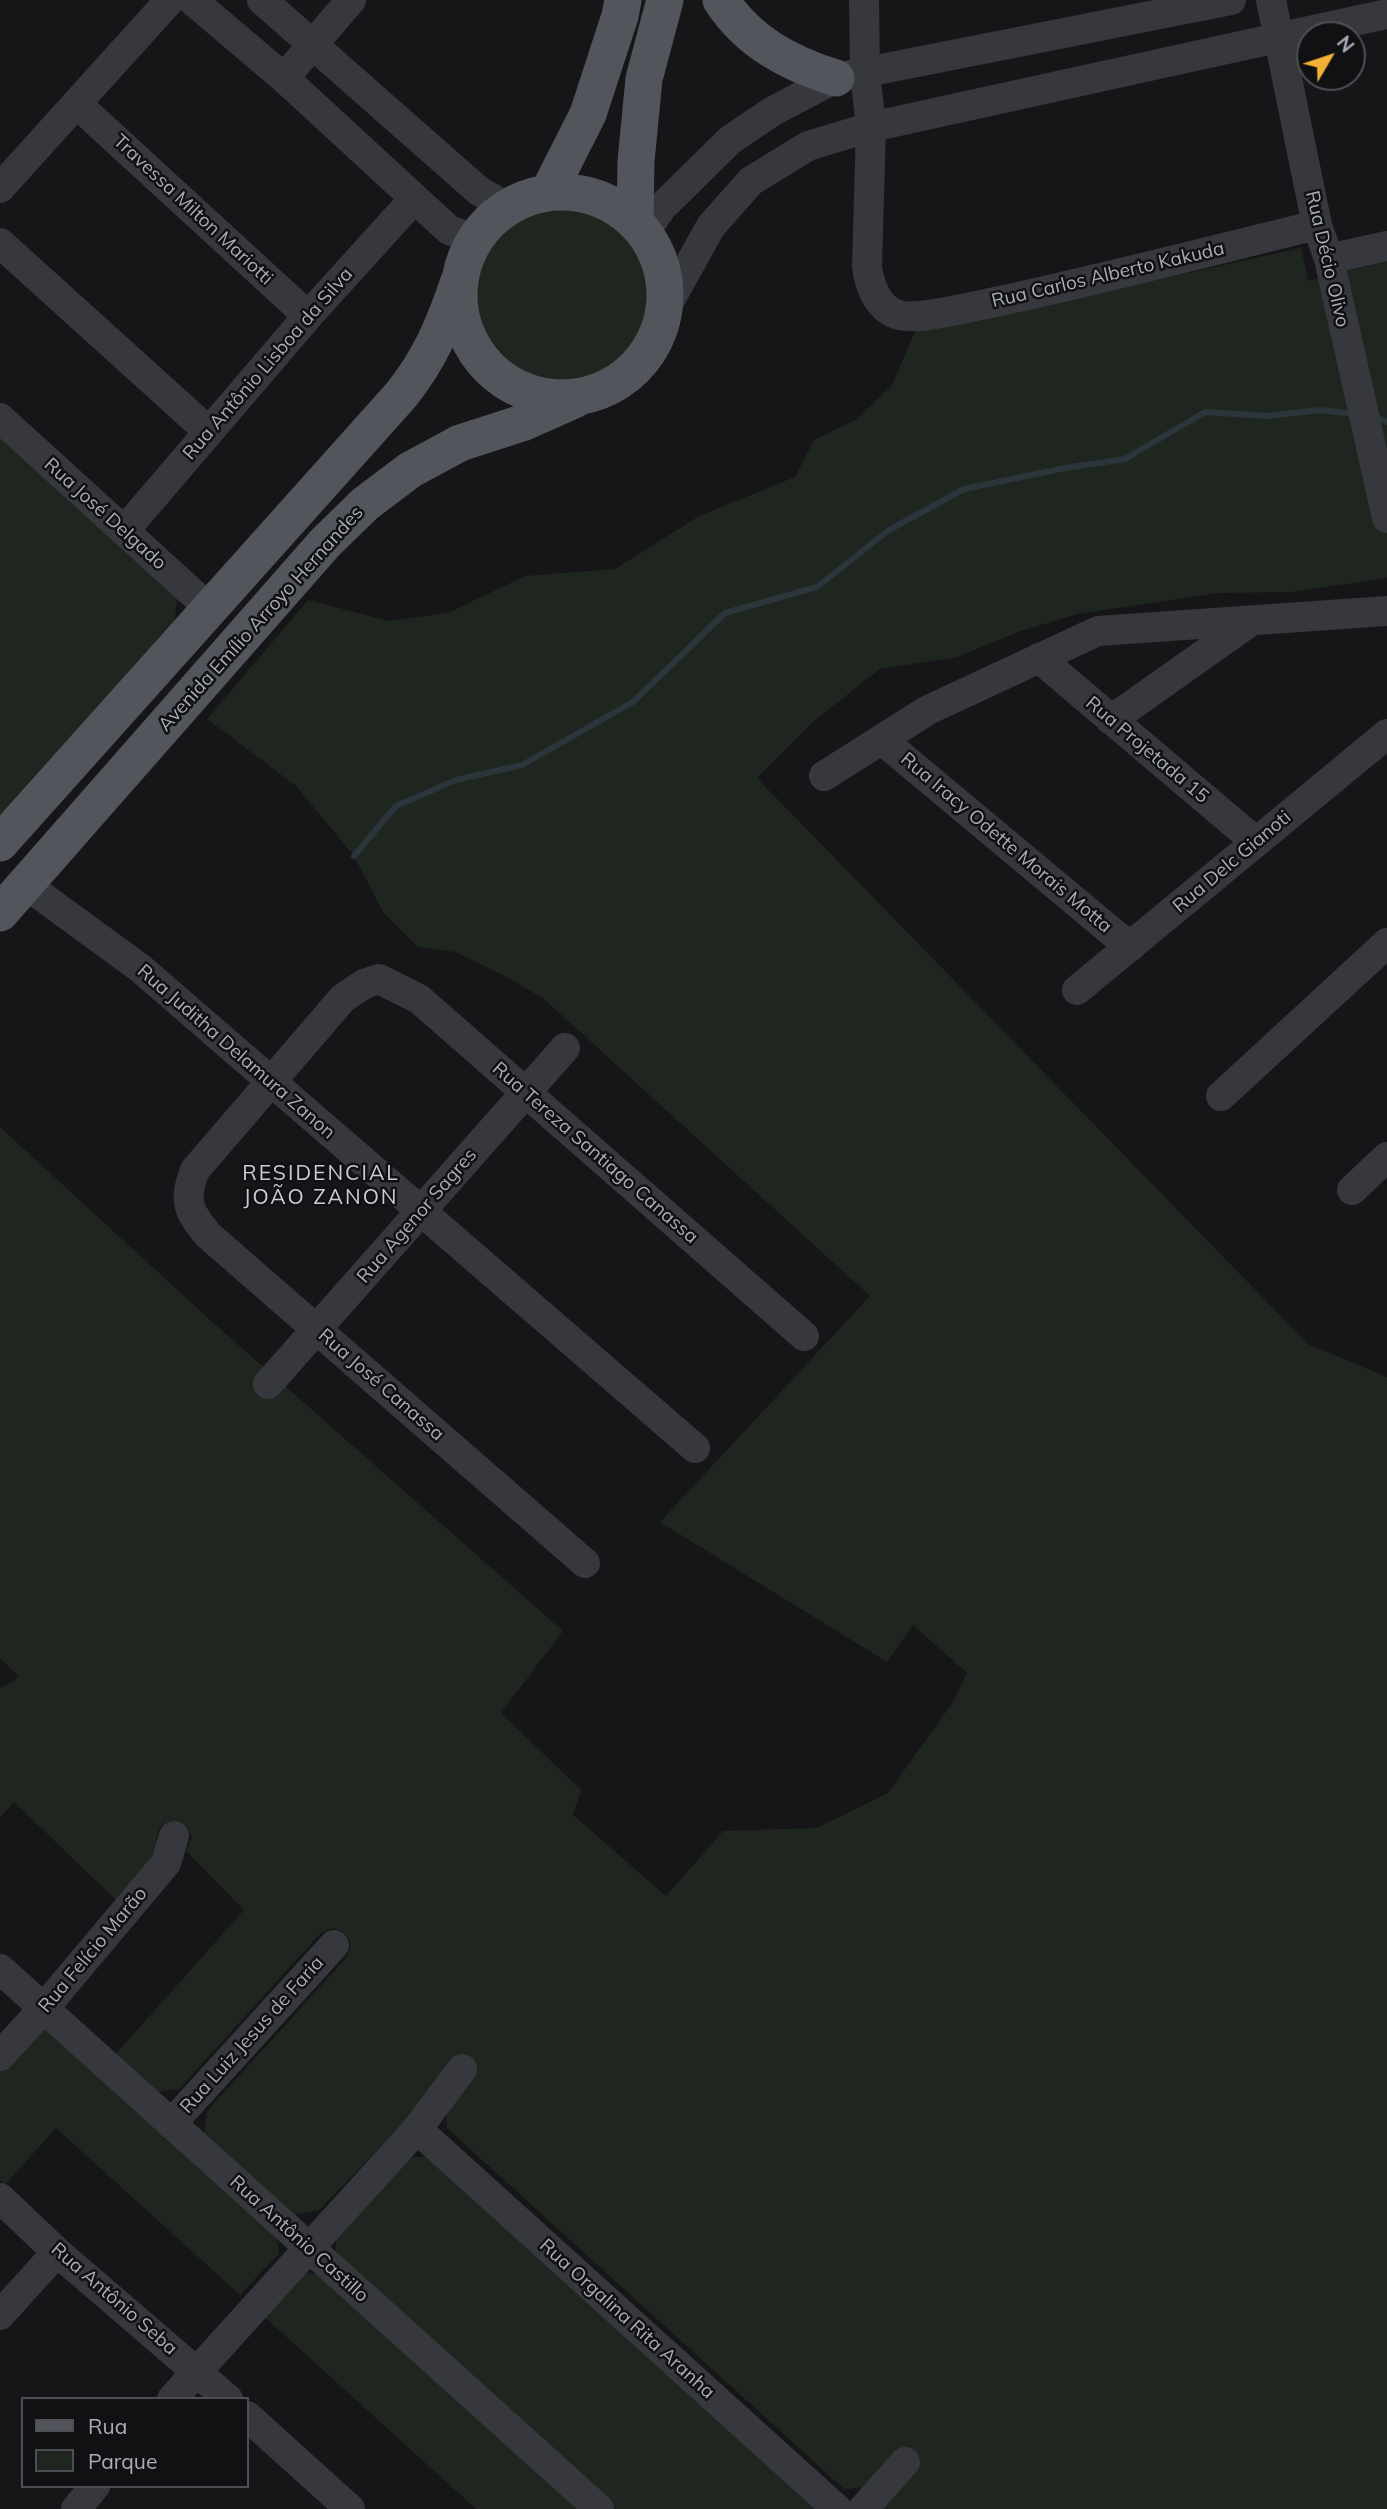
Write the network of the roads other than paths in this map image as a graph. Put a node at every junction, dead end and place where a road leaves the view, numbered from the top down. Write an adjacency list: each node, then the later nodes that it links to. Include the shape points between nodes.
1 (170, 0): 16 (street)
2 (192, 0): 15 (street)
3 (262, 0): 13 (street)
4 (351, 0): 13 (street)
5 (623, 0): 19 (main road, via 588,114)
6 (665, 0): 23 (main road, via 645,79 636,161)
7 (721, 0): 14 (main road, via 748,32 774,53 804,68)
8 (864, 0): 14 (street)
9 (1230, 0): 14 (street)
10 (1271, 0): 12 (street, Rua Décio Olivo)
11 (1387, 14): 12 (street)
12 (1279, 36): 17 (street); 22 (street, Rua Décio Olivo)
13 (312, 44): 15 (street); 21 (street, via 479,191)
14 (850, 75): 17 (street); 23 (street, via 773,111 730,140)
15 (284, 78): 20 (street)
16 (77, 104): 18 (street); 30 (street, Travessa Milton Mariotti)
17 (871, 127): 22 (street, Rua Carlos Alberto Kakuda, via 869,279 884,306 897,316 939,314 1058,289); 29 (street, via 808,146 751,181 711,226)
18 (0, 188)
19 (548, 192): 21 (main road); 23 (main road, via 595,197)
20 (414, 199): 24 (street, via 449,230); 30 (street, Rua Antônio Lisboa da Silva)
21 (507, 207): 24 (main road)
22 (1317, 225): 27 (street, Rua Décio Olivo)
23 (640, 228): 29 (main road, via 657,257 664,282)
24 (474, 239): 28 (main road)
25 (0, 243): 33 (street)
26 (1387, 246): 27 (street)
27 (1329, 259): 34 (street, Rua Décio Olivo)
28 (459, 282): 31 (main road, via 459,309 466,335 480,359 499,378 522,391); 36 (main road, via 419,373)
29 (664, 309): 31 (main road, via 658,335 644,359 625,378)
30 (308, 316): 33 (street, Rua Antônio Lisboa da Silva)
31 (576, 398): 39 (main road, Avenida Emílio Arroyo Hernandes, via 522,424 460,443 411,470 365,504 325,543)
32 (0, 418): 35 (street, Rua José Delgado)
33 (208, 431): 35 (street, Rua Antônio Lisboa da Silva)
34 (1387, 518)
35 (124, 531): 36 (street, Rua José Delgado)
36 (209, 609): 39 (main road); 46 (main road)
37 (1387, 611): 38 (street)
38 (1253, 620): 40 (street, via 1098,631); 41 (street)
39 (242, 638): 47 (main road, Avenida Emílio Arroyo Hernandes)
40 (1039, 658): 41 (street, Rua Projetada 15); 42 (street, via 928,709)
41 (1111, 720): 45 (street, Rua Projetada 15)
42 (881, 740): 44 (street); 50 (street, Rua Iracy Odette Morais Motta)
43 (1381, 750): 45 (street, Rua Delc Gianoti)
44 (824, 776)
45 (1255, 842): 50 (street, Rua Delc Gianoti)
46 (0, 843)
47 (25, 884): 48 (main road, Avenida Emílio Arroyo Hernandes); 53 (street, Rua Juditha Delamura Zanon, via 140,968)
48 (0, 913)
49 (1387, 943): 55 (street)
50 (1130, 947): 51 (street, Rua Delc Gianoti)
51 (1077, 990)
52 (565, 1048): 54 (street, Rua Agenor Sagres)
53 (272, 1082): 54 (street, Rua Tereza Santiago Canassa, via 343,999 379,979 419,999); 58 (street, Rua Juditha Delamura Zanon); 59 (street, Rua José Canassa, via 195,1170 188,1200 192,1216 208,1235)
54 (526, 1093): 58 (street, Rua Agenor Sagres); 60 (street, Rua Tereza Santiago Canassa)
55 (1221, 1096)
56 (1387, 1157): 57 (street)
57 (1352, 1189)
58 (421, 1211): 59 (street, Rua Agenor Sagres); 62 (street, Rua Juditha Delamura Zanon)
59 (317, 1330): 61 (street, Rua Agenor Sagres); 63 (street, Rua José Canassa)
60 (804, 1336)
61 (268, 1384)
62 (695, 1448)
63 (585, 1563)
64 (174, 1836): 67 (street, Rua Felício Marão, via 166,1863)
65 (334, 1945): 70 (street, Rua Luiz Jesus de Faria)
66 (0, 1969): 67 (street, Rua Antônio Castillo)
67 (44, 2008): 68 (street, Rua Felício Marão); 70 (street, Rua Antônio Castillo)
68 (0, 2056)
69 (462, 2069): 71 (street)
70 (171, 2124): 73 (street, Rua Antônio Castillo)
71 (417, 2129): 73 (street); 85 (street, Rua Orgalina Rita Aranha)
72 (0, 2198): 74 (street, Rua Antônio Seba)
73 (309, 2246): 76 (street); 84 (street, Rua Antônio Castillo)
74 (57, 2252): 75 (street); 76 (street, Rua Antônio Seba)
75 (0, 2315)
76 (197, 2370): 77 (street); 78 (street, Rua Antônio Seba)
77 (174, 2397)
78 (226, 2397)
79 (248, 2417): 83 (street)
80 (905, 2462): 86 (street)
81 (94, 2488): 82 (street)
82 (76, 2509)
83 (350, 2509)
84 (599, 2509)
85 (836, 2509)
86 (863, 2509)

